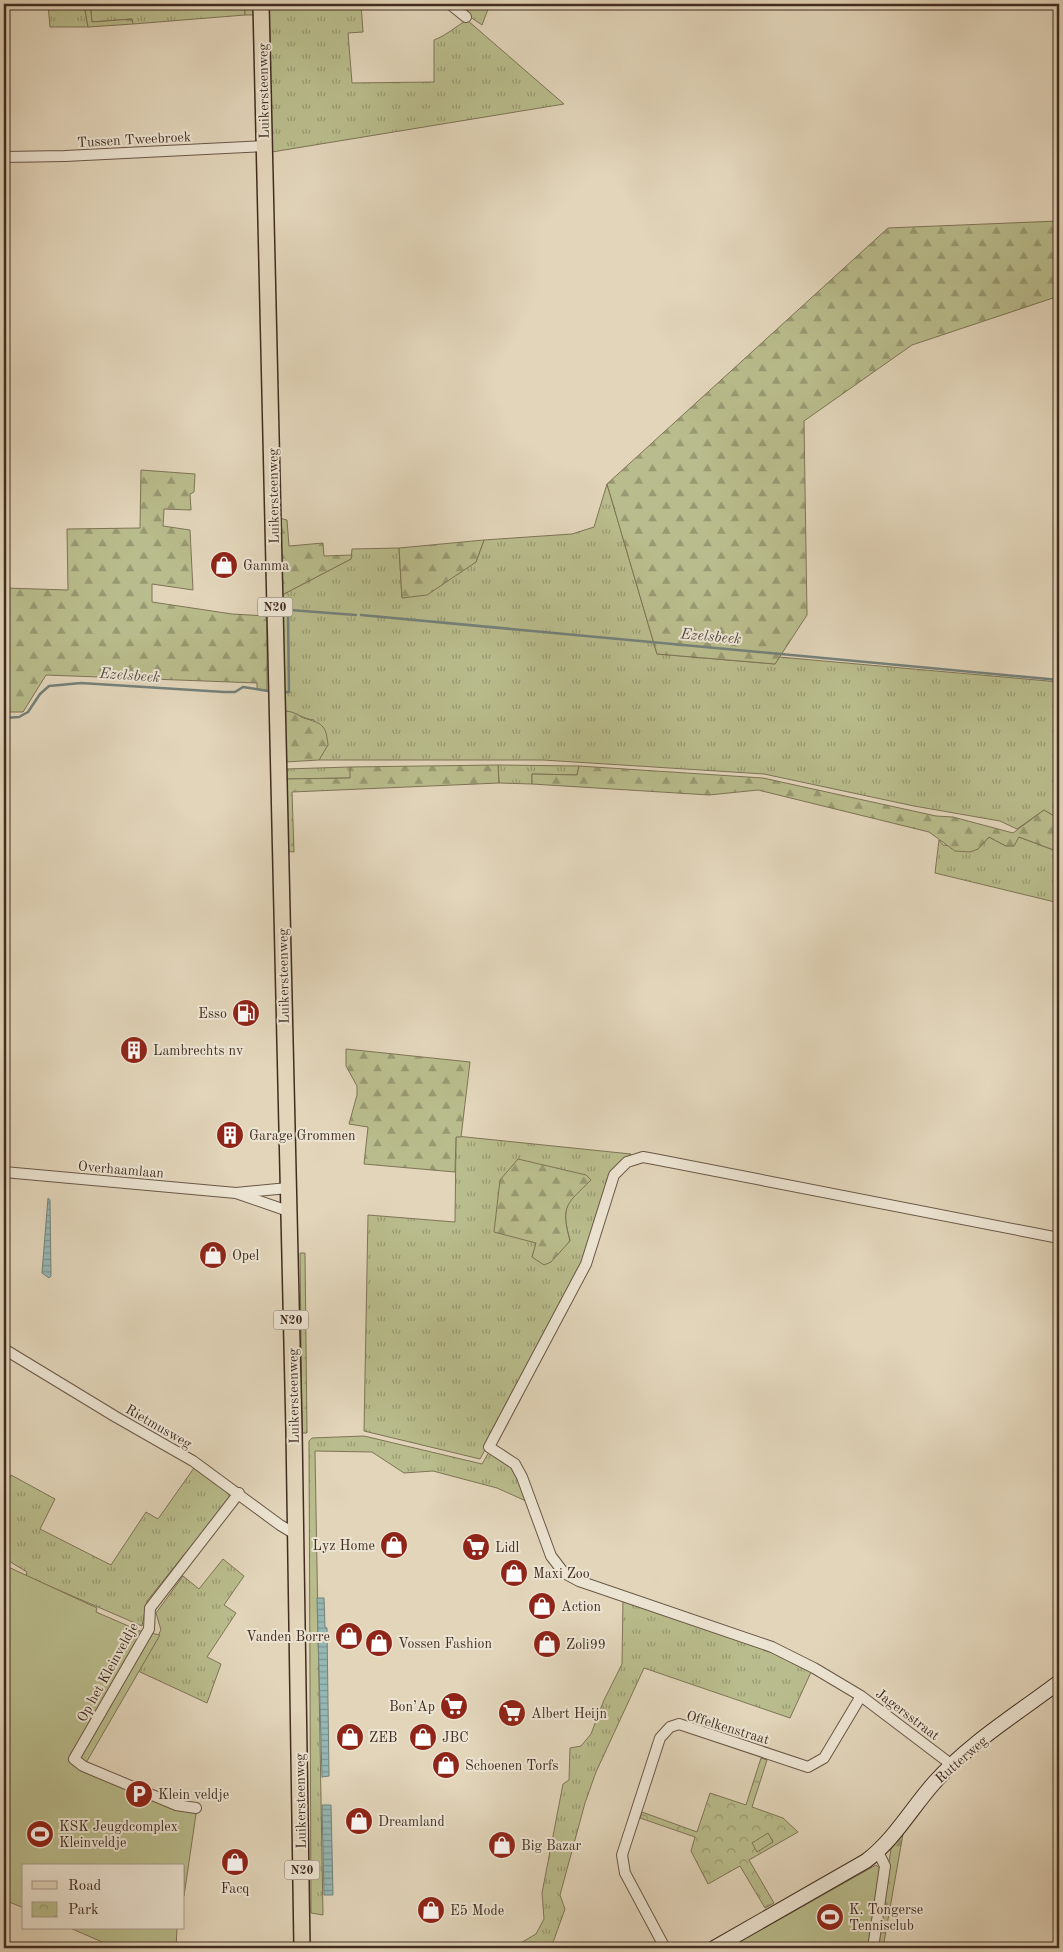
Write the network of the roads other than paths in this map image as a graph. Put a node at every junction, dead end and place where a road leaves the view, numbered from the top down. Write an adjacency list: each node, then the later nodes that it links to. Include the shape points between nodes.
1 (261, 4): 4 (main road, Luikersteenweg / N20)
2 (450, 4): 3 (street)
3 (466, 17)
4 (265, 146): 5 (street, Tussen Tweebroek); 7 (main road, Luikersteenweg / N20)
5 (4, 157)
6 (4, 1172): 8 (street, Overhaamlaan)
7 (288, 1188): 8 (street, Overhaamlaan); 9 (main road, Luikersteenweg / N20)
8 (236, 1193): 9 (street, Overhaamlaan)
9 (288, 1210): 13 (main road, Luikersteenweg / N20)
10 (1059, 1238): 15 (street, Jagersstraat, via 654,1159 627,1162 614,1175 586,1264 489,1447 515,1464 551,1556 564,1573 579,1581 772,1647)
11 (4, 1348): 12 (street, Rietmusweg, via 194,1461)
12 (239, 1493): 13 (street, Rietmusweg); 17 (street, Op het Kleinveldje, via 150,1608 149,1629 74,1759 83,1766 176,1805)
13 (295, 1534): 19 (main road, Luikersteenweg / N20)
14 (1059, 1682): 16 (street, Rutterweg)
15 (861, 1696): 16 (street, Jagersstraat); 20 (street, Offelkenstraat, via 824,1758 808,1767 679,1724 670,1727 660,1738 622,1855 625,1872)
16 (952, 1765): 18 (street, Rutterweg)
17 (196, 1808)
18 (878, 1852): 21 (street, Rutterweg, via 866,1862); 22 (street, via 885,1866)
19 (302, 1948)
20 (665, 1948)
21 (714, 1948)
22 (873, 1948)

